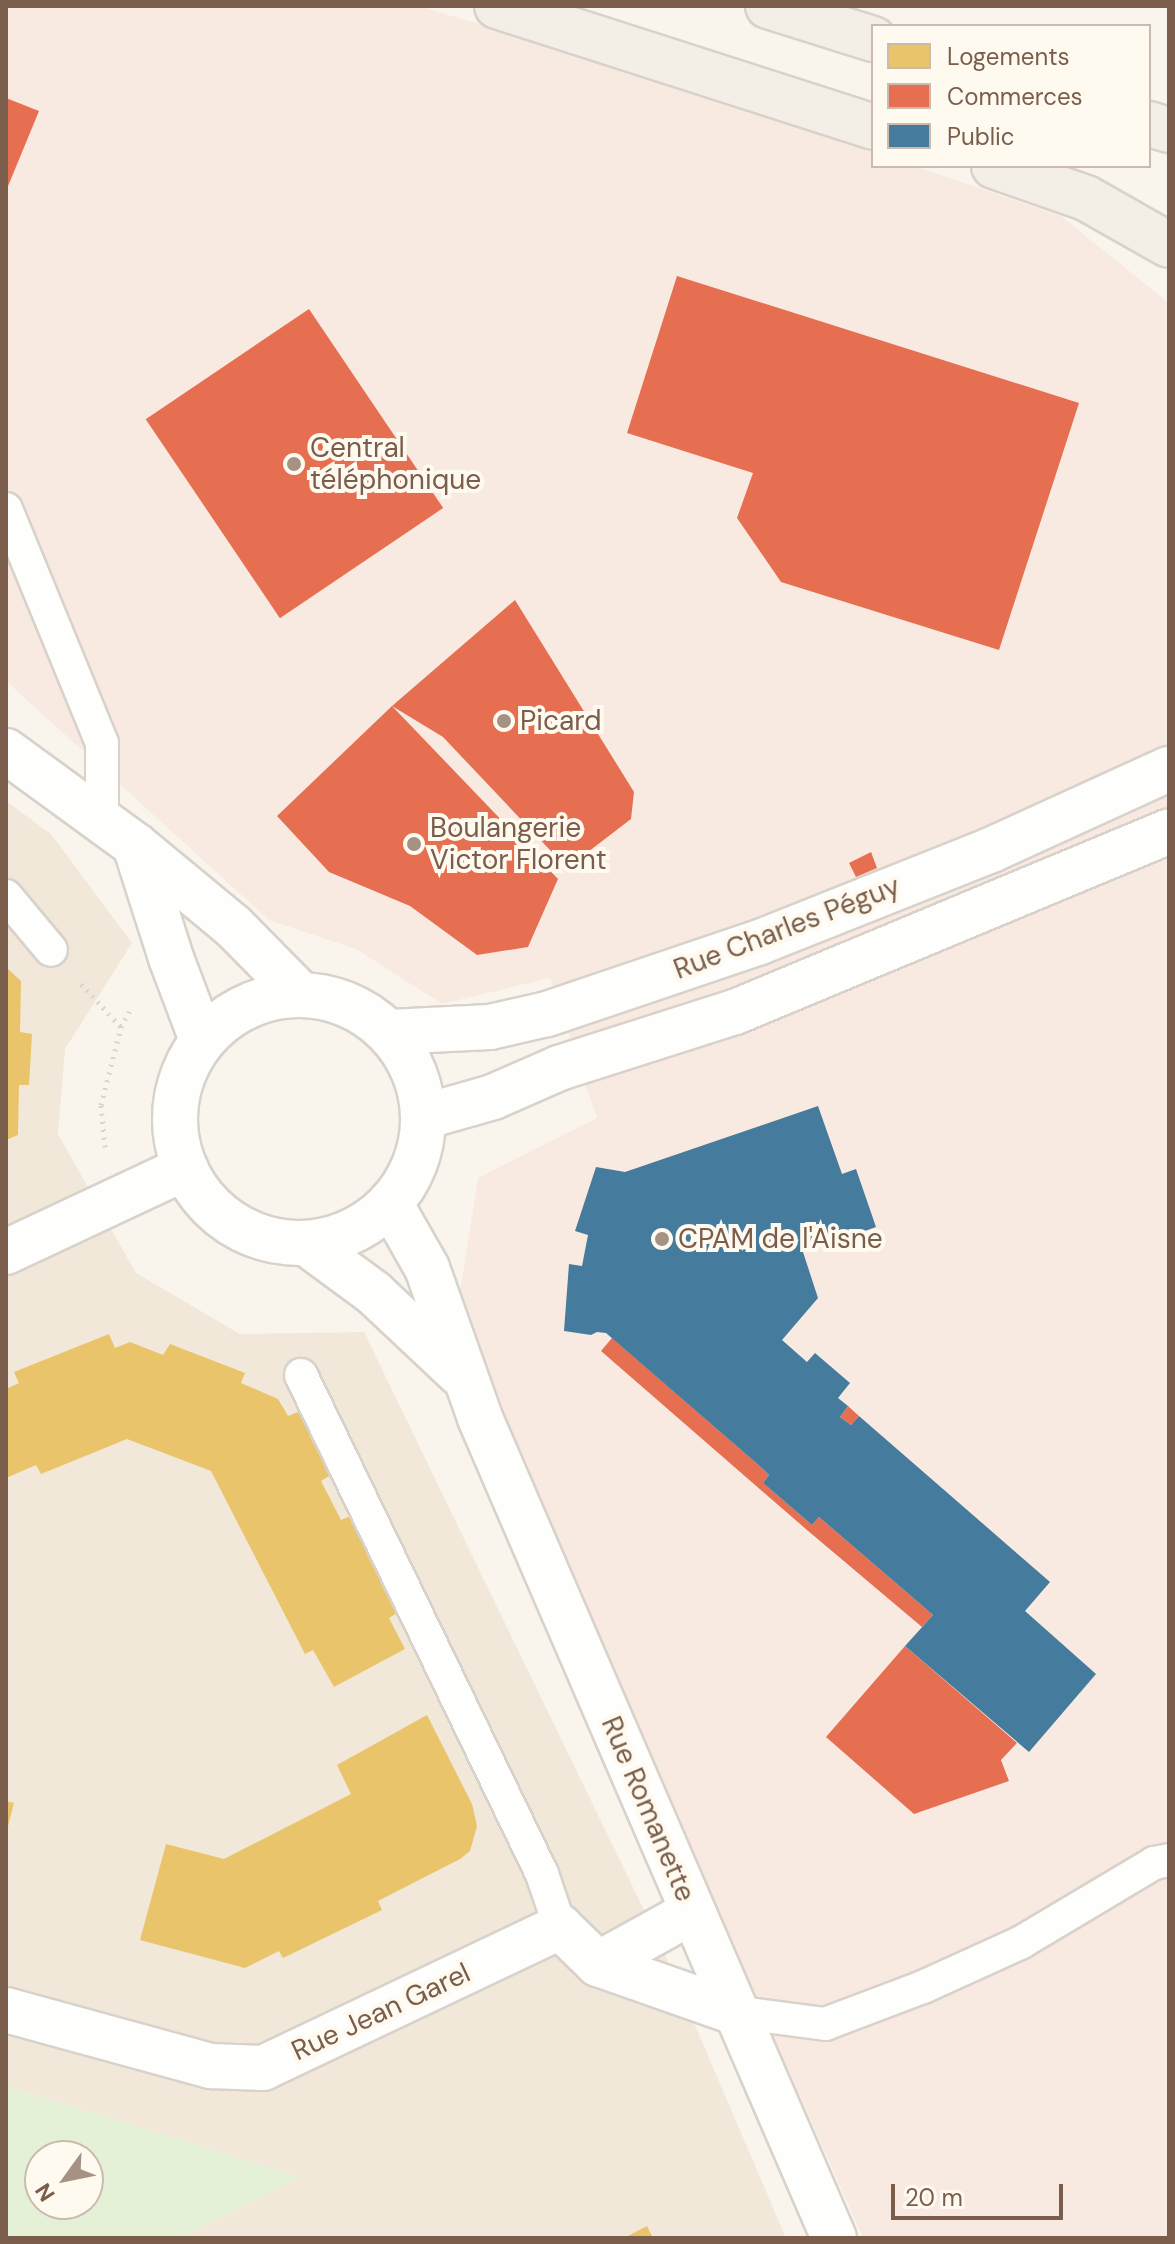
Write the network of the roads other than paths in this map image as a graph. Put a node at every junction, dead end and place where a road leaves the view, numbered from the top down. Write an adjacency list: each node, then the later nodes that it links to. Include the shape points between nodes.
1 (497, 6): 4 (main road)
2 (768, 6): 3 (main road)
3 (871, 38)
4 (871, 126)
5 (1000, 168): 6 (main road, via 1086,198)
6 (1169, 245)
7 (6, 509): 11 (lane, via 102,743)
8 (6, 751): 11 (main road)
9 (1169, 769): 15 (main road, Rue Charles Péguy, via 991,850 760,942 547,1014 490,1027)
10 (1169, 831): 17 (main road, Rue Charles Péguy, via 735,1012)
11 (118, 833): 14 (main road, via 233,926); 16 (main road)
12 (6, 896): 13 (lane)
13 (51, 950)
14 (300, 994): 15 (main road, via 333,998); 16 (main road, via 246,1005)
15 (389, 1032): 17 (main road, via 419,1086)
16 (202, 1040): 18 (main road, via 187,1063 174,1115)
17 (423, 1117): 19 (main road, via 420,1148 409,1178)
18 (185, 1168): 20 (main road, via 221,1216 247,1232); 21 (main road)
19 (390, 1203): 20 (main road, via 366,1224); 23 (main road, Rue Romanette, via 427,1268)
20 (306, 1243): 23 (main road, Rue Romanette, via 374,1293)
21 (6, 1252)
22 (301, 1375): 26 (lane, via 542,1874)
23 (464, 1378): 25 (main road, Rue Romanette)
24 (1169, 1860): 29 (lane, via 1154,1863 1020,1943 825,2024)
25 (692, 1912): 27 (main road); 29 (main road, Rue Romanette)
26 (560, 1927): 27 (main road); 28 (main road, Rue Jean Garel, via 263,2068 211,2066)
27 (598, 1964): 29 (main road)
28 (6, 2010)
29 (734, 2012): 30 (main road, Rue Romanette)
30 (834, 2238)

